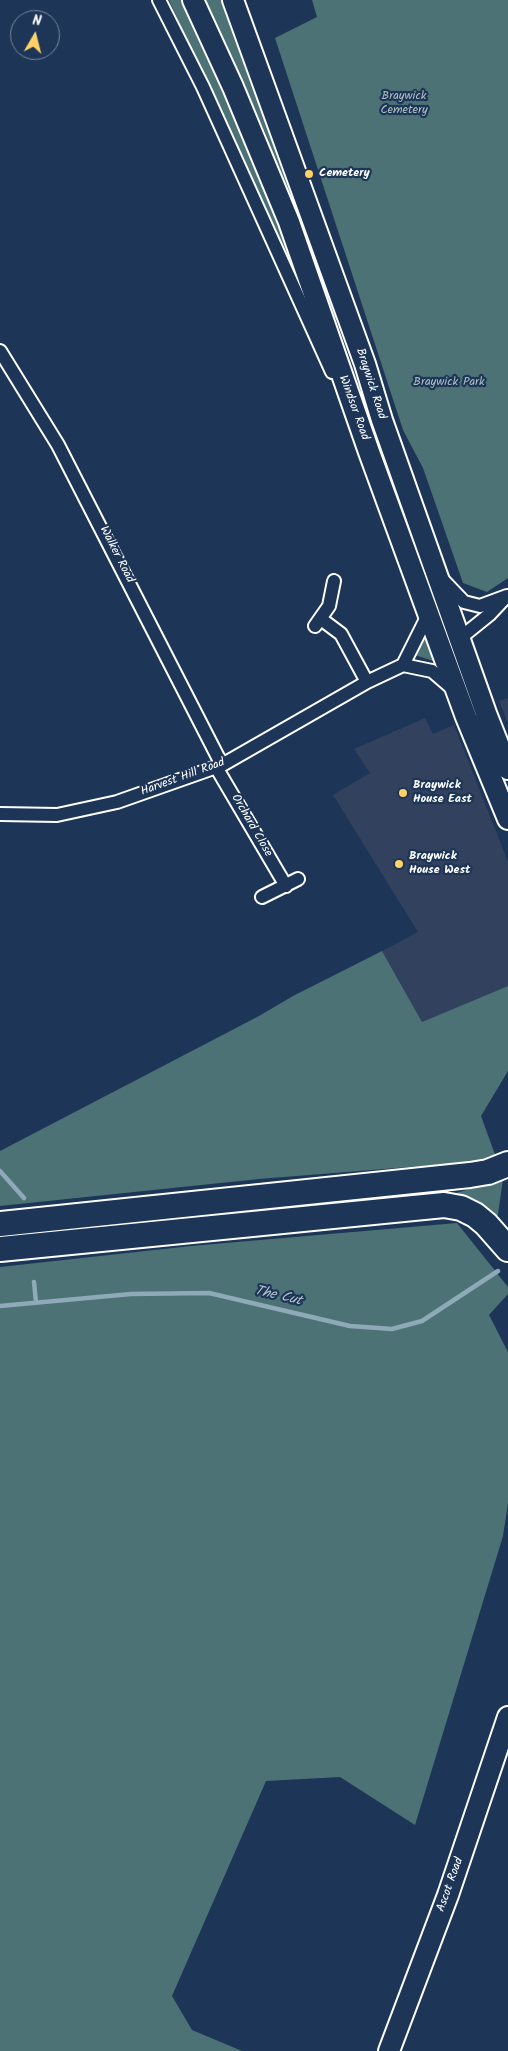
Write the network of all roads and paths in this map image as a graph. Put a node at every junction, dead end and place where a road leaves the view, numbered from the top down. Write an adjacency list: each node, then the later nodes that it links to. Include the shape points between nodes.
1 (159, 0): 5 (street, Braywick Road, via 203,87)
2 (193, 0): 5 (main road, Windsor Road, via 289,222)
3 (233, 0): 6 (main road, Braywick Road, via 365,364)
4 (0, 351): 14 (street, Walker Road, via 58,445)
5 (369, 452): 9 (main road, Windsor Road)
6 (436, 572): 8 (street, via 464,602 480,606); 10 (main road, Braywick Road)
7 (334, 581): 12 (street, via 329,606 318,622 341,634)
8 (507, 596): 10 (street)
9 (429, 613): 11 (street); 13 (main road, Windsor Road)
10 (459, 638): 15 (main road, Braywick Road)
11 (404, 665): 12 (street, Harvest Hill Road); 13 (street, via 432,672)
12 (367, 682): 14 (street, Harvest Hill Road)
13 (458, 694): 17 (main road, Windsor Road)
14 (219, 766): 16 (street, Harvest Hill Road, via 118,802 57,815); 19 (street, Orchard Close)
15 (508, 768)
16 (0, 814)
17 (508, 819)
18 (298, 879): 19 (street)
19 (286, 886): 20 (street)
20 (262, 897)
21 (508, 1164): 22 (highway, via 470,1175)
22 (0, 1224)
23 (0, 1249): 24 (highway, via 436,1205 453,1206 475,1215)
24 (508, 1249)
25 (508, 1717): 26 (main road, Ascot Road, via 448,1895)
26 (389, 2051)

